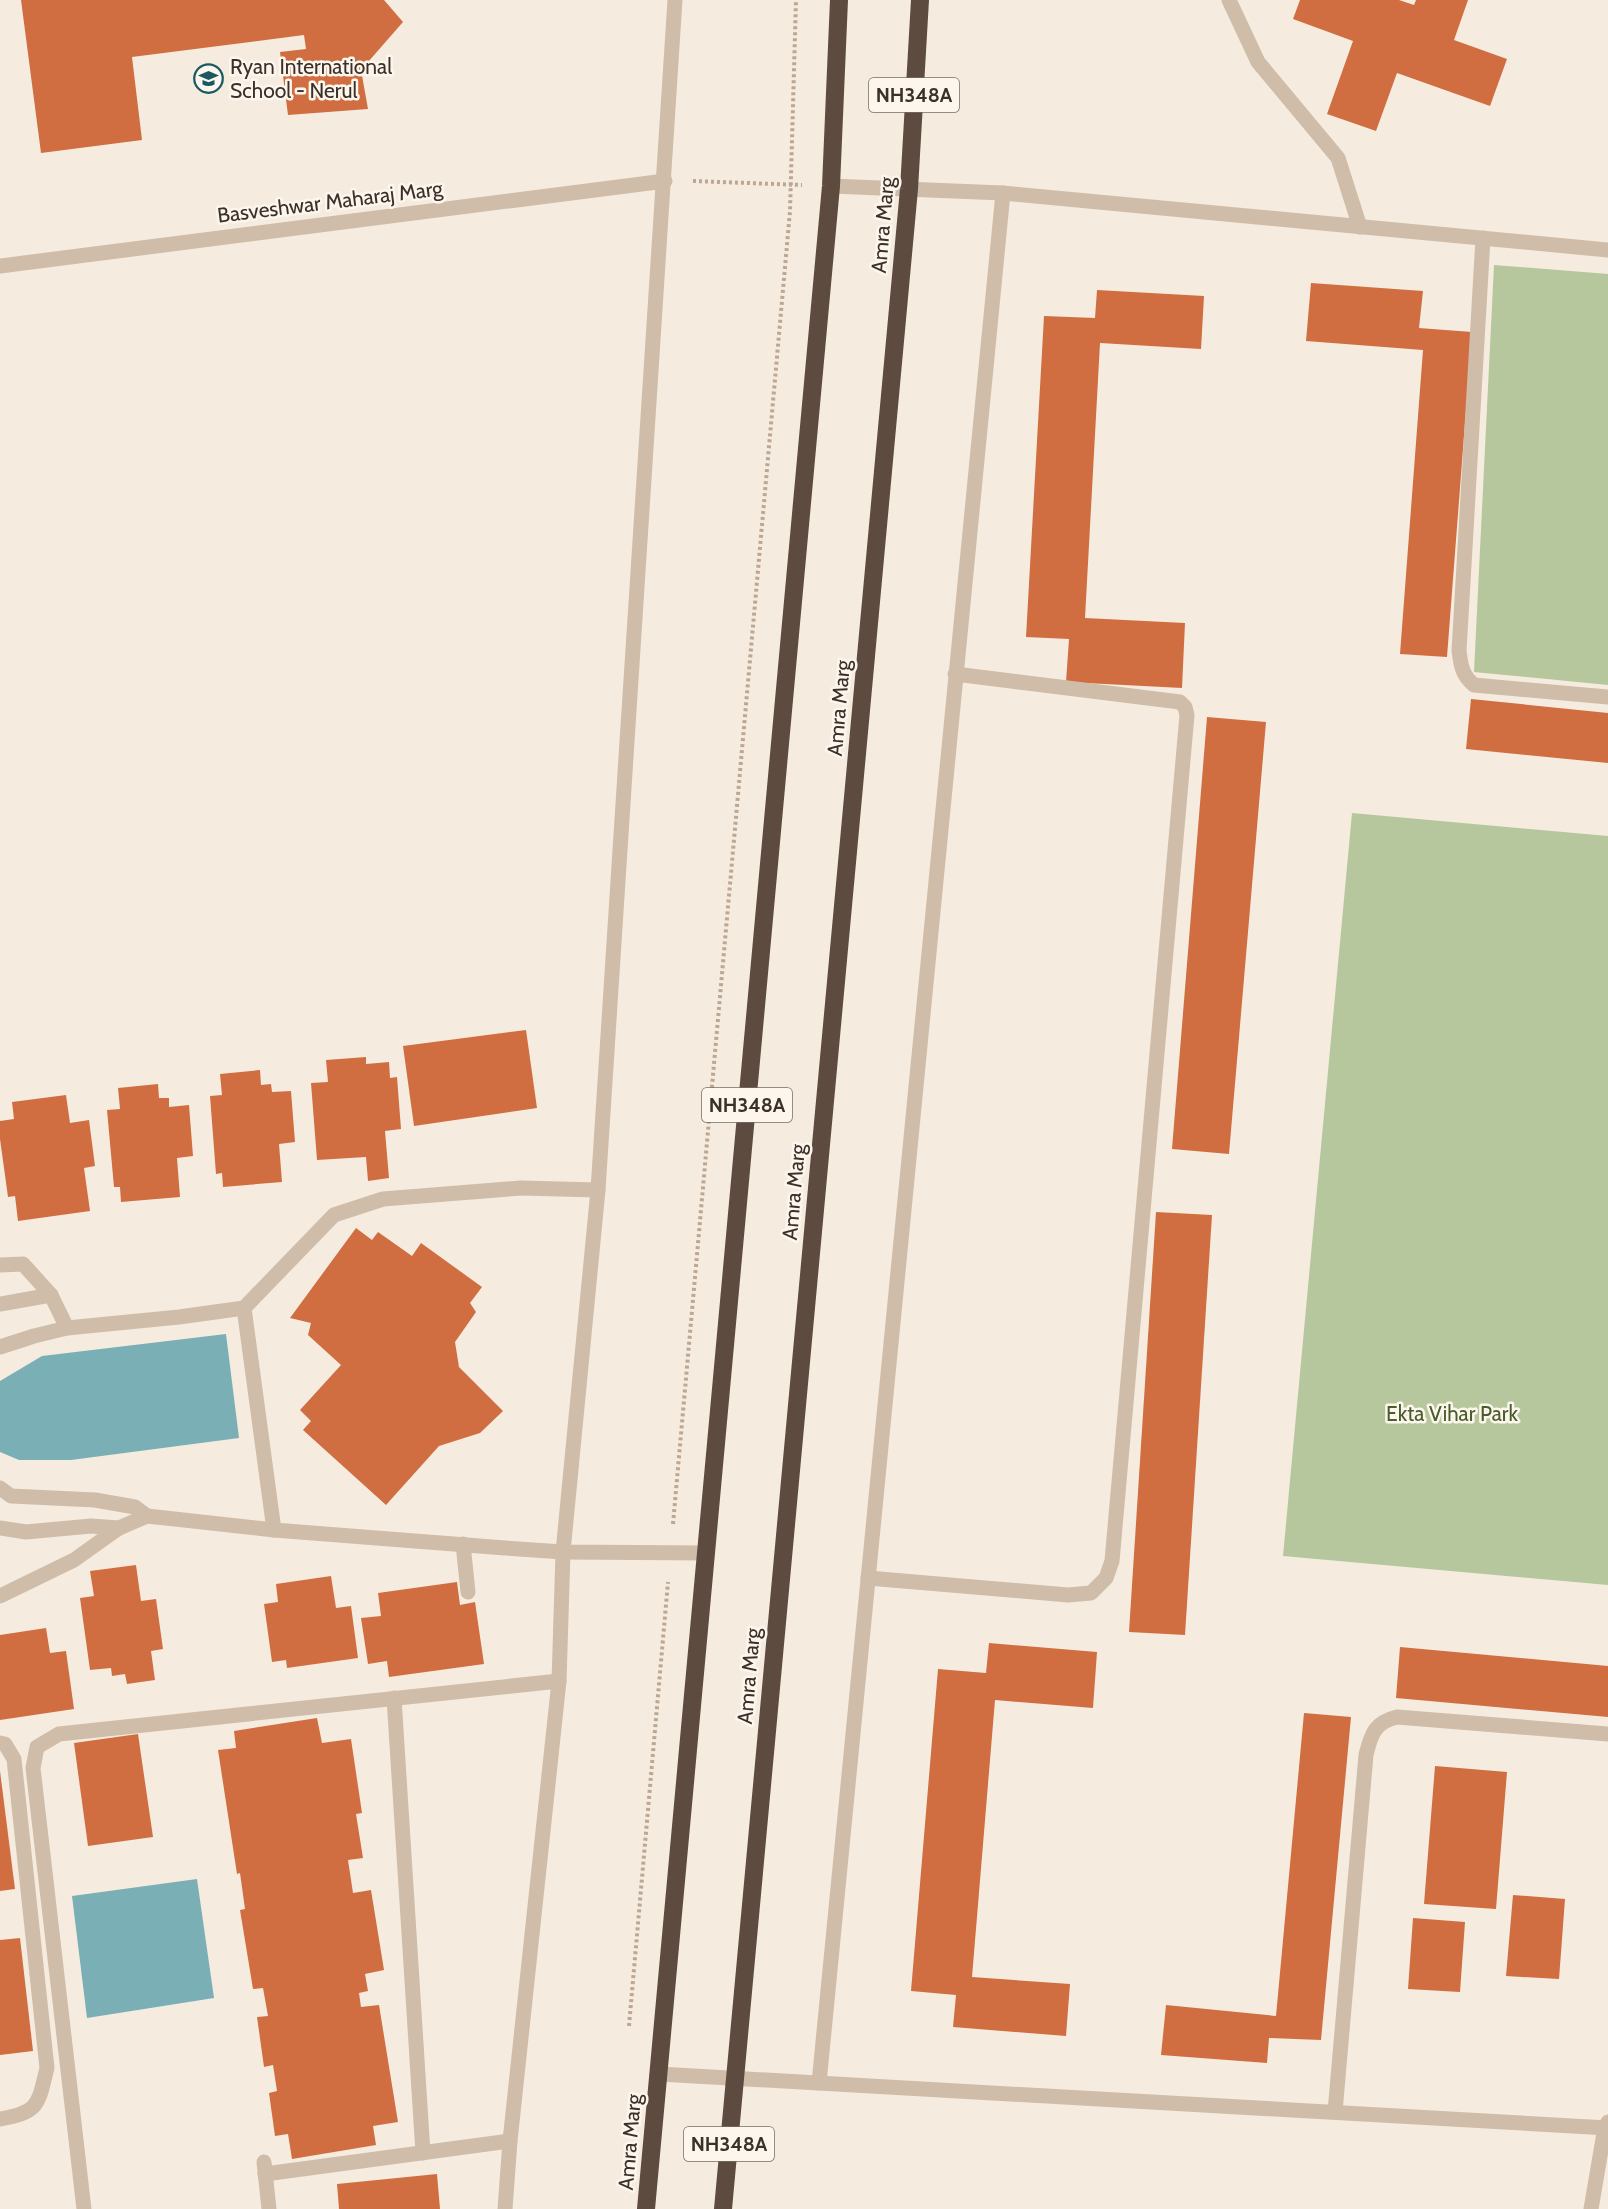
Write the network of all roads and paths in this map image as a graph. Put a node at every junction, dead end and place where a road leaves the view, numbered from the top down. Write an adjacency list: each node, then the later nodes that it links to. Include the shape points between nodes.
1 (675, 0): 6 (street)
2 (796, 0): 7 (path)
3 (839, 0): 8 (highway, Amra Marg / NH348A)
4 (920, 0): 9 (highway, Amra Marg / NH348A)
5 (1229, 0): 11 (street, via 1258,62 1338,158)
6 (665, 181): 7 (path); 14 (street, Basveshwar Maharaj Marg); 17 (street)
7 (791, 184): 8 (path); 31 (path)
8 (831, 186): 9 (street); 32 (highway, Amra Marg / NH348A)
9 (909, 189): 10 (street); 42 (highway, Amra Marg / NH348A)
10 (1003, 193): 11 (street); 15 (street)
11 (1359, 226): 12 (street)
12 (1482, 238): 13 (street); 16 (street, via 1461,666 1465,678 1474,686)
13 (1608, 250)
14 (0, 266)
15 (956, 674): 33 (street); 33 (street, via 1180,702 1187,715 1112,1561 1106,1578 1091,1593 1068,1595)
16 (1608, 698)
17 (598, 1190): 21 (street, via 520,1188 383,1199 334,1215); 30 (street)
18 (0, 1265): 19 (street, via 23,1264)
19 (51, 1295): 20 (street); 22 (street)
20 (0, 1304)
21 (244, 1308): 22 (street); 28 (street)
22 (68, 1328): 23 (street)
23 (0, 1347)
24 (0, 1488): 25 (street, via 11,1496 95,1500 135,1507)
25 (147, 1516): 27 (street); 28 (street)
26 (0, 1528): 27 (street, via 26,1532 91,1526)
27 (119, 1528): 35 (street, via 74,1560)
28 (274, 1530): 29 (street)
29 (463, 1544): 30 (street); 34 (street)
30 (563, 1552): 31 (street); 36 (street)
31 (671, 1552): 32 (street); 40 (path)
32 (706, 1553): 41 (highway, Amra Marg / NH348A)
33 (868, 1578): 43 (street)
34 (468, 1592)
35 (0, 1596)
36 (559, 1681): 37 (street); 47 (street)
37 (394, 1698): 48 (street); 49 (street, via 59,1734 37,1747 33,1768)
38 (1608, 1734): 44 (street, via 1398,1717 1384,1720 1371,1735 1366,1755)
39 (0, 1743): 45 (street, via 14,1759 47,2068 39,2101 22,2115)
40 (628, 2030)
41 (659, 2074): 42 (street); 52 (highway, Amra Marg / NH348A)
42 (735, 2078): 43 (street); 53 (highway, Amra Marg / NH348A)
43 (819, 2083): 44 (street)
44 (1335, 2112): 46 (street)
45 (0, 2119)
46 (1607, 2126): 54 (street)
47 (510, 2140): 48 (street); 51 (street)
48 (423, 2153): 50 (street, via 264,2168)
49 (84, 2209)
50 (269, 2209)
51 (506, 2209)
52 (646, 2209)
53 (723, 2209)
54 (1591, 2209)

